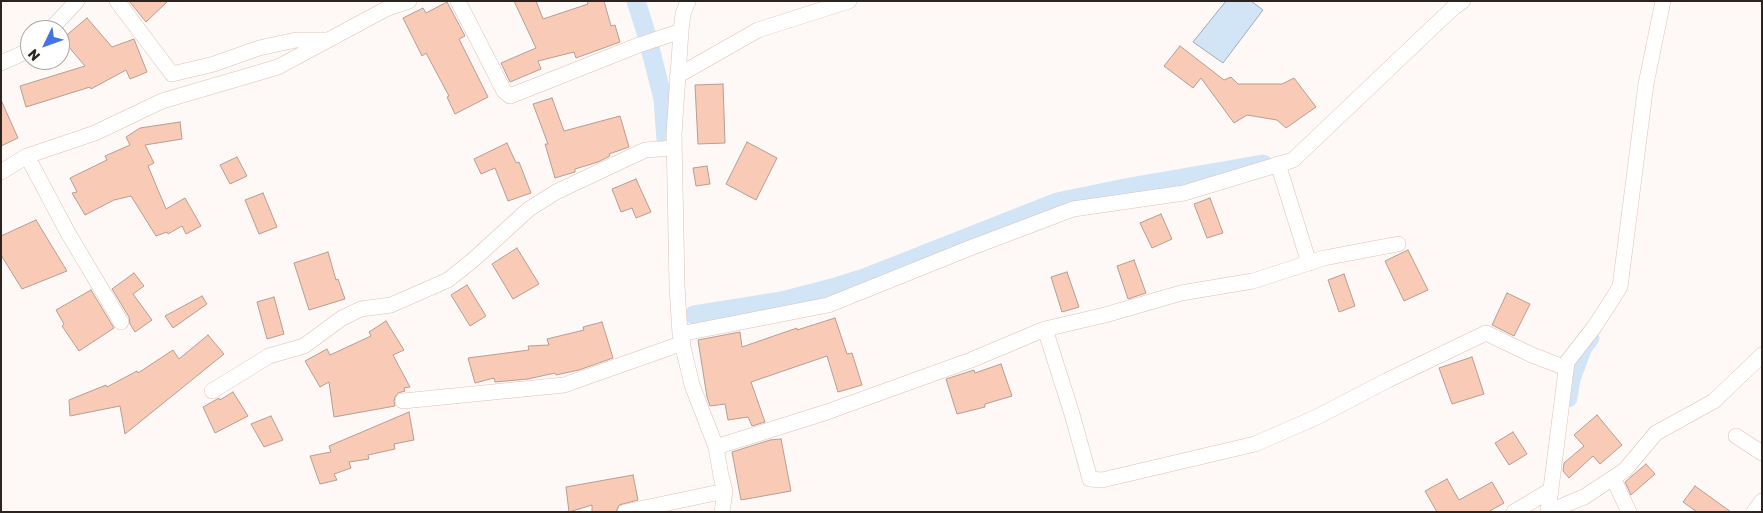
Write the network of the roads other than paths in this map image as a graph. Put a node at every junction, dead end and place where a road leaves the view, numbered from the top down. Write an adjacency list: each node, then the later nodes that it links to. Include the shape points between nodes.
1 (77, 1): 9 (street)
2 (117, 1): 11 (street, via 172,74 296,40)
3 (409, 1): 11 (street, via 386,9)
4 (458, 1): 10 (street, via 504,91 510,96 639,45)
5 (688, 1): 10 (street)
6 (849, 1): 14 (street, via 758,30)
7 (1463, 1): 17 (street, via 1293,160)
8 (1666, 3): 25 (street, via 1646,84 1620,287)
9 (59, 20)
10 (681, 32): 14 (street)
11 (328, 40): 16 (street, via 278,67 162,101 95,133)
12 (20, 54): 13 (street)
13 (1, 63)
14 (677, 76): 15 (street)
15 (674, 148): 23 (street); 26 (street, via 645,150 556,192 529,209 448,280 391,305 354,312 304,346 269,356)
16 (27, 156): 18 (street); 21 (street, via 68,233)
17 (1278, 164): 20 (street); 23 (street, via 1184,193 1073,209 828,305)
18 (1, 172)
19 (1398, 244): 20 (street)
20 (1309, 262): 22 (street, via 1253,281 1181,293)
21 (122, 322)
22 (1044, 329): 25 (street, via 1090,479 1102,480 1255,444 1317,417 1486,333); 29 (street, via 971,360 827,412)
23 (681, 338): 27 (street, via 564,385); 29 (street, via 692,385)
24 (1762, 354): 31 (street, via 1714,401 1656,433)
25 (1566, 368): 32 (street)
26 (212, 391)
27 (403, 401)
28 (1736, 436): 30 (street)
29 (716, 446): 33 (street)
30 (1762, 454)
31 (1613, 478): 38 (street, via 1584,496); 39 (street)
32 (1551, 490): 37 (street); 38 (street)
33 (726, 491): 35 (street); 36 (street)
34 (1762, 501): 40 (street)
35 (625, 512)
36 (722, 512)
37 (1514, 512)
38 (1548, 512)
39 (1629, 512)
40 (1754, 512)

